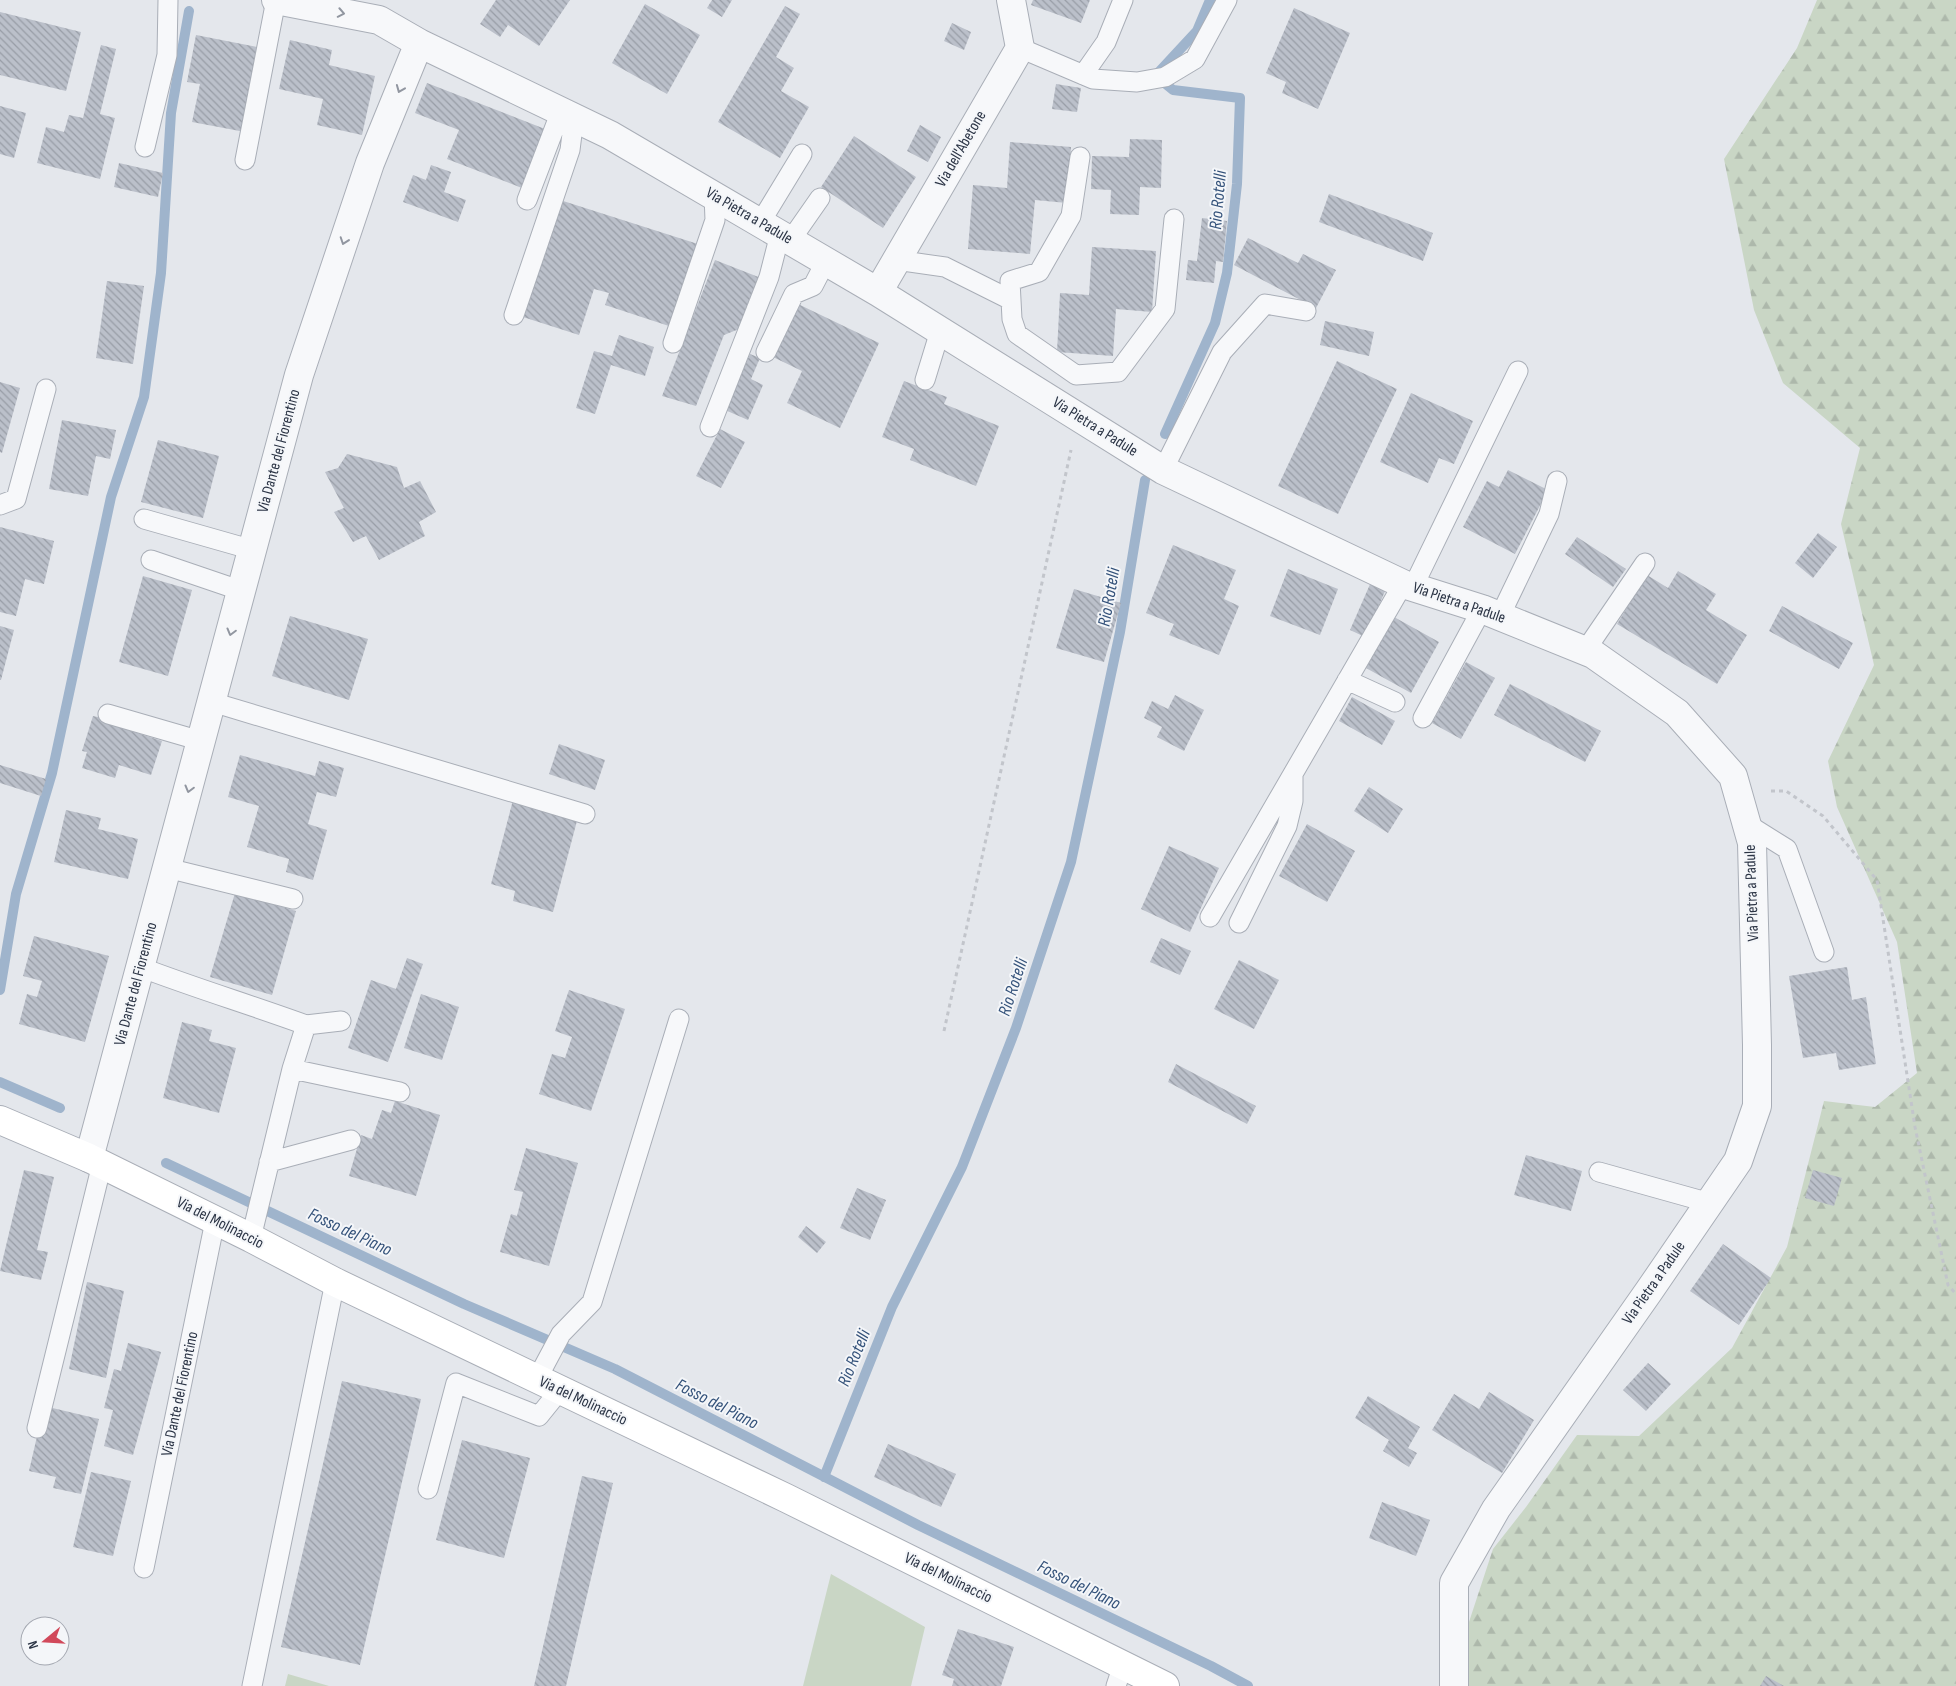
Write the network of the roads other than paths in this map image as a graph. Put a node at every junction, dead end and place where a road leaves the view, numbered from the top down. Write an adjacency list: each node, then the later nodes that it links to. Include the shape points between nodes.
1 (168, 0): 11 (lane, via 167,55)
2 (276, 0): 6 (street, Via Pietra a Padule, one-way to 6); 14 (lane)
3 (1011, 0): 8 (street)
4 (1123, 0): 9 (lane, via 1106,42)
5 (1227, 0): 9 (lane, via 1195,59 1165,77 1137,82 1092,79)
6 (378, 10): 7 (street, Via Pietra a Padule)
7 (418, 44): 10 (street, Via Pietra a Padule); 37 (street, Via Dante del Fiorentino, one-way to 37, via 370,162 302,366)
8 (1020, 48): 9 (lane); 20 (street, Via dell'Abetone)
9 (1083, 75)
10 (567, 115): 15 (street, Via Pietra a Padule, via 610,134); 17 (lane); 25 (lane, via 570,150)
11 (145, 147)
12 (802, 154): 19 (lane)
13 (1080, 157): 23 (lane, via 1071,216 1039,272 1010,280)
14 (245, 160)
15 (714, 195): 19 (street, Via Pietra a Padule); 27 (lane, via 715,220)
16 (820, 198): 19 (lane)
17 (527, 200)
18 (1174, 219): 23 (lane, via 1165,309 1118,372 1076,375 1017,334)
19 (777, 232): 21 (street, Via Pietra a Padule); 32 (lane, via 770,277)
20 (896, 260): 22 (street, Via dell'Abetone); 23 (lane, via 945,267)
21 (826, 261): 22 (street, Via Pietra a Padule); 28 (lane, via 813,286 794,294)
22 (878, 292): 26 (street, Via Pietra a Padule)
23 (1011, 300)
24 (1306, 311): 33 (lane, via 1265,304 1222,352)
25 (514, 315)
26 (940, 331): 30 (lane); 33 (street, Via Pietra a Padule)
27 (673, 343)
28 (766, 352)
29 (1518, 371): 40 (lane)
30 (925, 380)
31 (46, 389): 35 (lane, via 16,499)
32 (710, 427)
33 (1164, 470): 40 (street, Via Pietra a Padule)
34 (1557, 481): 42 (lane, via 1549,514)
35 (0, 505)
36 (144, 519): 37 (lane)
37 (252, 550): 41 (street, Via Dante del Fiorentino)
38 (151, 560): 41 (lane)
39 (1645, 564): 43 (lane)
40 (1408, 586): 42 (street, Via Pietra a Padule); 44 (lane)
41 (242, 591): 45 (street, Via Dante del Fiorentino, one-way to 45)
42 (1491, 613): 43 (street, Via Pietra a Padule); 48 (lane)
43 (1585, 651): 52 (street, Via Pietra a Padule, via 1677,713 1733,776)
44 (1347, 680): 46 (lane); 50 (lane)
45 (212, 702): 49 (street, Via Dante del Fiorentino); 51 (lane)
46 (1395, 702)
47 (108, 714): 49 (lane)
48 (1422, 718)
49 (201, 741): 53 (street, Via Dante del Fiorentino, one-way to 53)
50 (1293, 775): 55 (lane); 56 (lane, via 1293,801 1287,826)
51 (585, 814)
52 (1747, 824): 57 (lane, via 1787,849); 69 (street, Via Pietra a Padule, via 1752,843 1757,1106 1738,1161)
53 (167, 868): 54 (lane); 58 (street, Via Dante del Fiorentino)
54 (293, 899)
55 (1210, 918)
56 (1239, 923)
57 (1824, 952)
58 (140, 967): 61 (lane); 66 (street, Via Dante del Fiorentino)
59 (679, 1019): 73 (lane, via 592,1302 562,1334)
60 (341, 1020): 61 (lane)
61 (306, 1025): 62 (lane)
62 (292, 1069): 63 (lane); 67 (lane)
63 (400, 1092)
64 (0, 1120): 66 (street, Via del Molinaccio)
65 (351, 1140): 67 (lane)
66 (95, 1161): 70 (street, Via del Molinaccio); 74 (lane, Via Dante del Fiorentino)
67 (269, 1162): 71 (lane)
68 (1598, 1172): 69 (lane)
69 (1710, 1202): 80 (street, Via Pietra a Padule, via 1496,1509 1454,1583)
70 (215, 1221): 71 (street, Via del Molinaccio); 76 (lane, Via Dante del Fiorentino)
71 (252, 1232): 72 (street, Via del Molinaccio)
72 (335, 1282): 73 (street, Via del Molinaccio); 78 (lane)
73 (546, 1379): 75 (lane, via 539,1416 456,1383); 77 (street, Via del Molinaccio, via 786,1498)
74 (37, 1428)
75 (428, 1489)
76 (144, 1568)
77 (1119, 1676): 79 (street, Via del Molinaccio)
78 (252, 1686)
79 (1165, 1686)
80 (1454, 1686)

